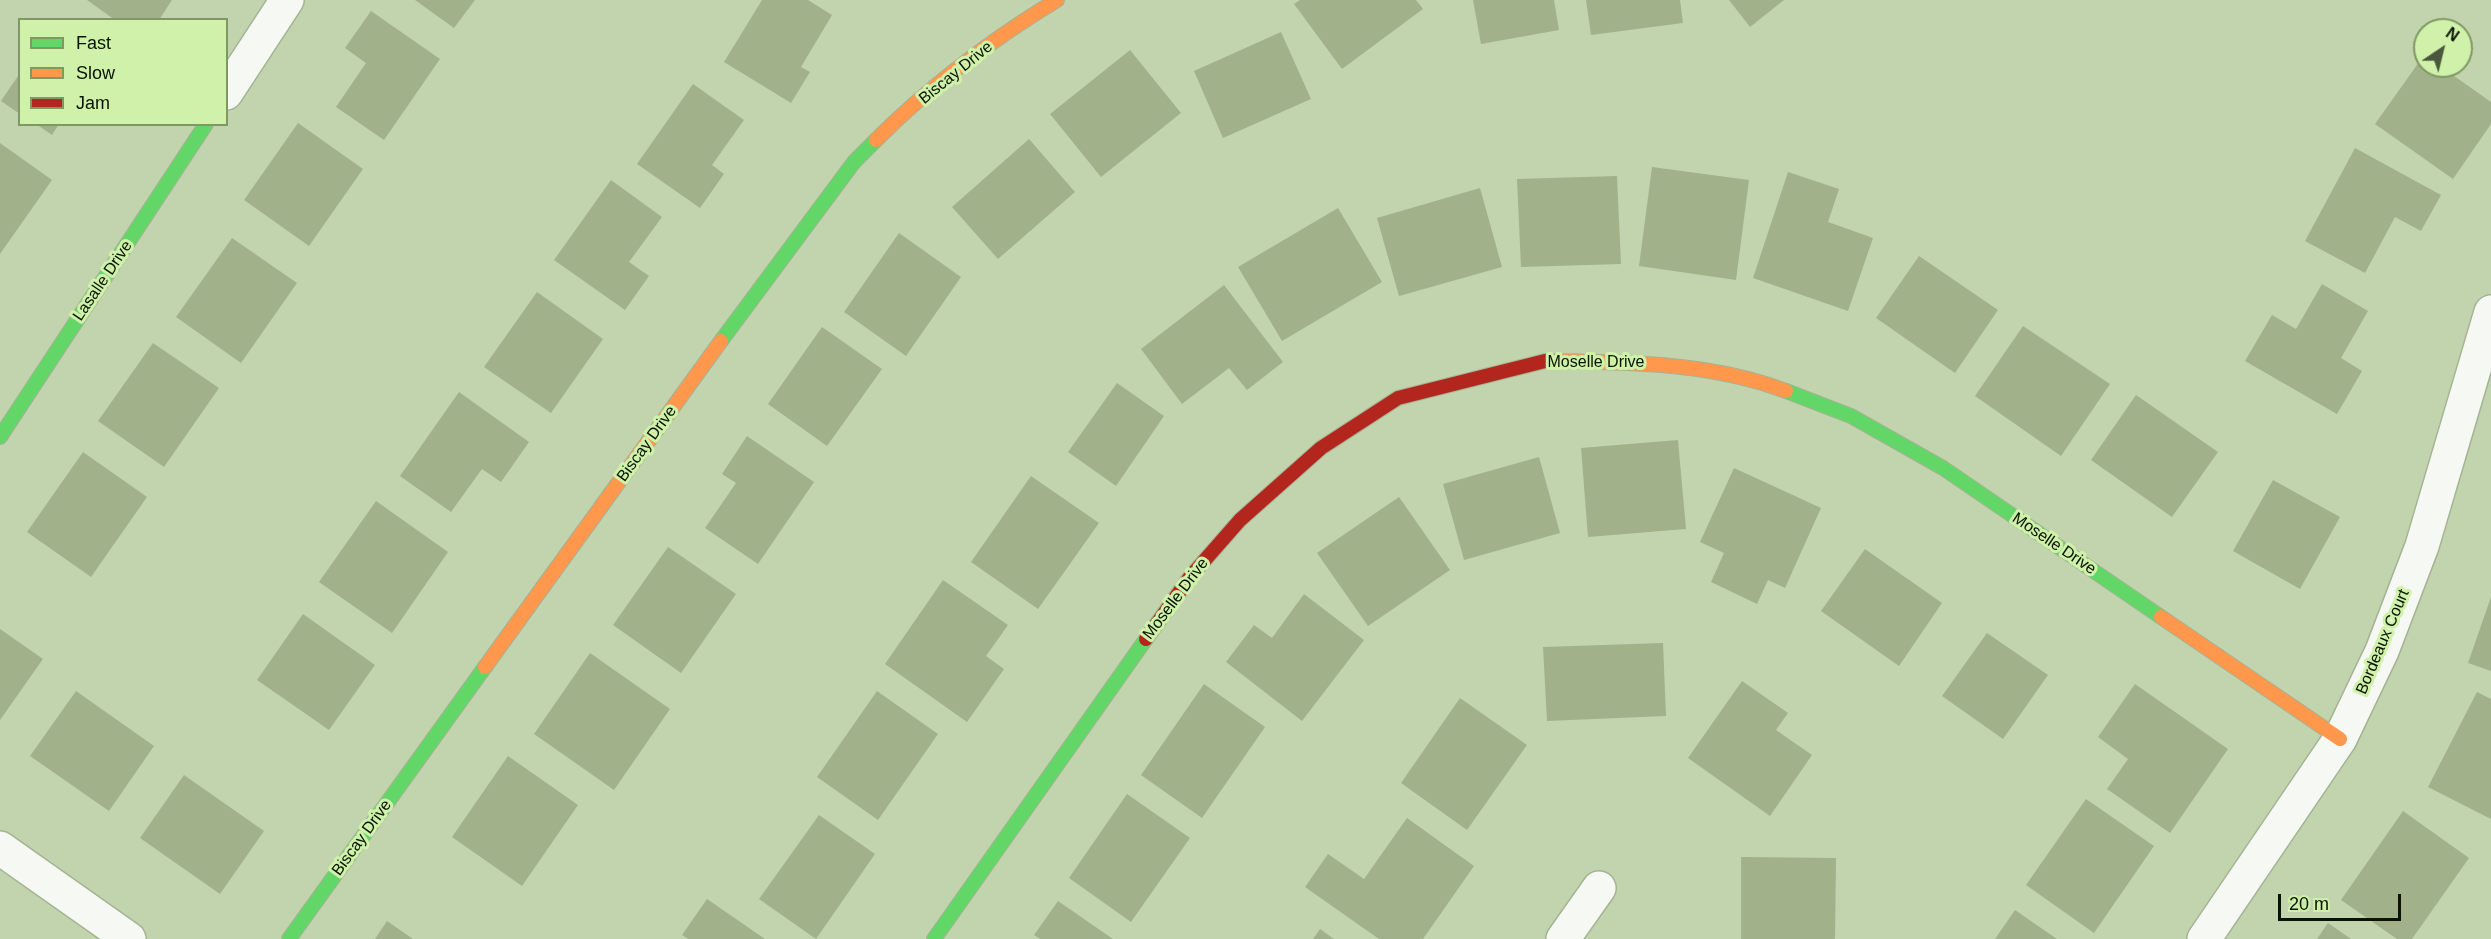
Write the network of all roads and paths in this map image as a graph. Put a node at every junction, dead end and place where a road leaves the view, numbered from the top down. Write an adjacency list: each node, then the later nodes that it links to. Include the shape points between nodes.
1 (287, 0): 3 (street)
2 (1057, 0): 11 (street, Biscay Drive, via 1010,29 895,121 854,162)
3 (228, 90)
4 (205, 126): 6 (street, Lasalle Drive)
5 (2491, 312): 7 (street, Bordeaux Court, via 2422,546 2382,651)
6 (0, 437)
7 (2340, 739): 12 (street, Moselle Drive, via 1943,468 1851,416 1756,380 1664,363 1545,361 1398,398 1321,448 1240,520 1190,577); 14 (street, Bordeaux Court)
8 (0, 848): 10 (street)
9 (1599, 888): 13 (street)
10 (129, 939)
11 (289, 939)
12 (934, 939)
13 (1563, 939)
14 (2204, 939)

